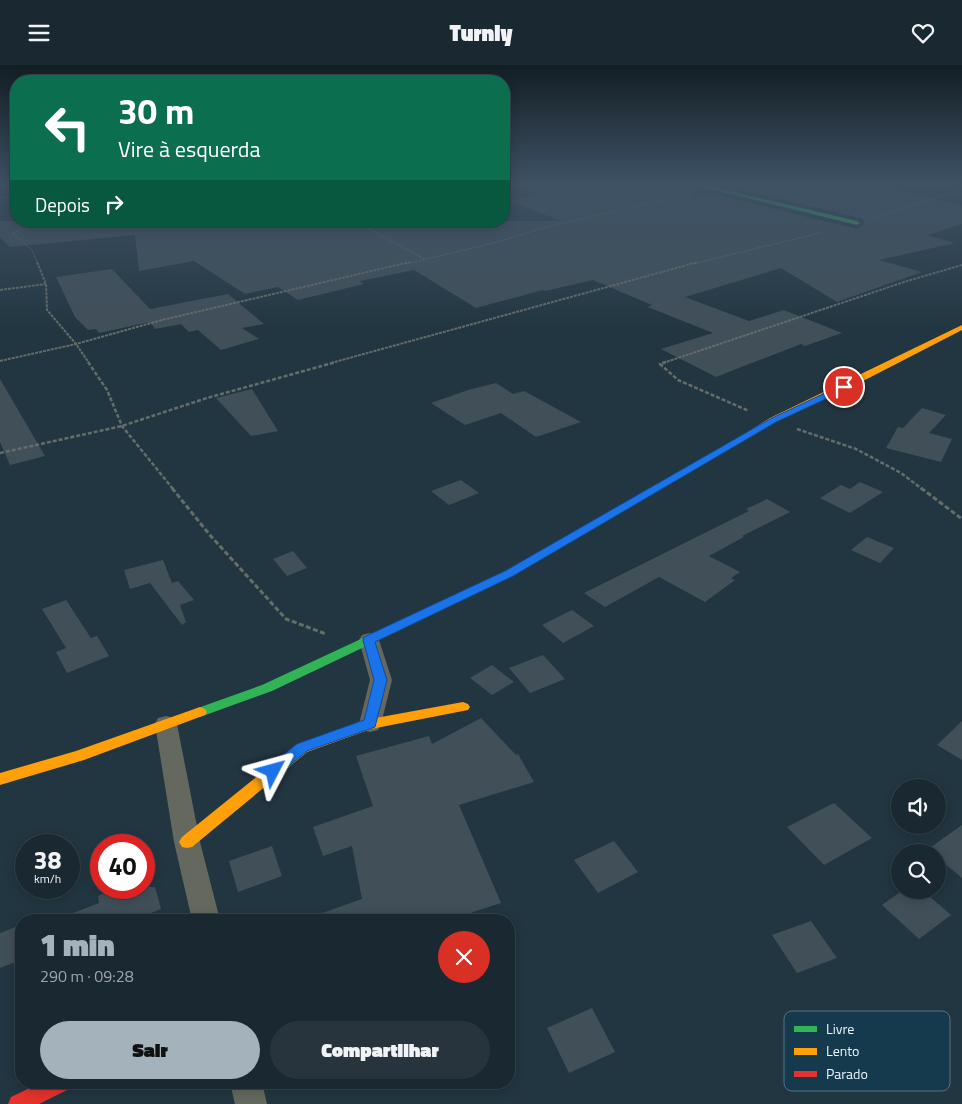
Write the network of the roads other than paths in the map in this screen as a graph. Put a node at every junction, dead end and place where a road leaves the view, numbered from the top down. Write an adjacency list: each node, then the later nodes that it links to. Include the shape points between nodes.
1 (962, 327): 2 (main road, via 773,421 509,574)
2 (369, 640): 4 (street, via 381,680); 5 (main road, via 267,688)
3 (462, 707): 4 (main road)
4 (370, 723): 7 (main road, via 302,748)
5 (166, 724): 6 (main road, via 79,756); 7 (street)
6 (0, 779)
7 (187, 842): 8 (street)
8 (205, 914)
9 (48, 1089): 11 (main road)
10 (247, 1089): 12 (street)
11 (18, 1104)
12 (251, 1104)

